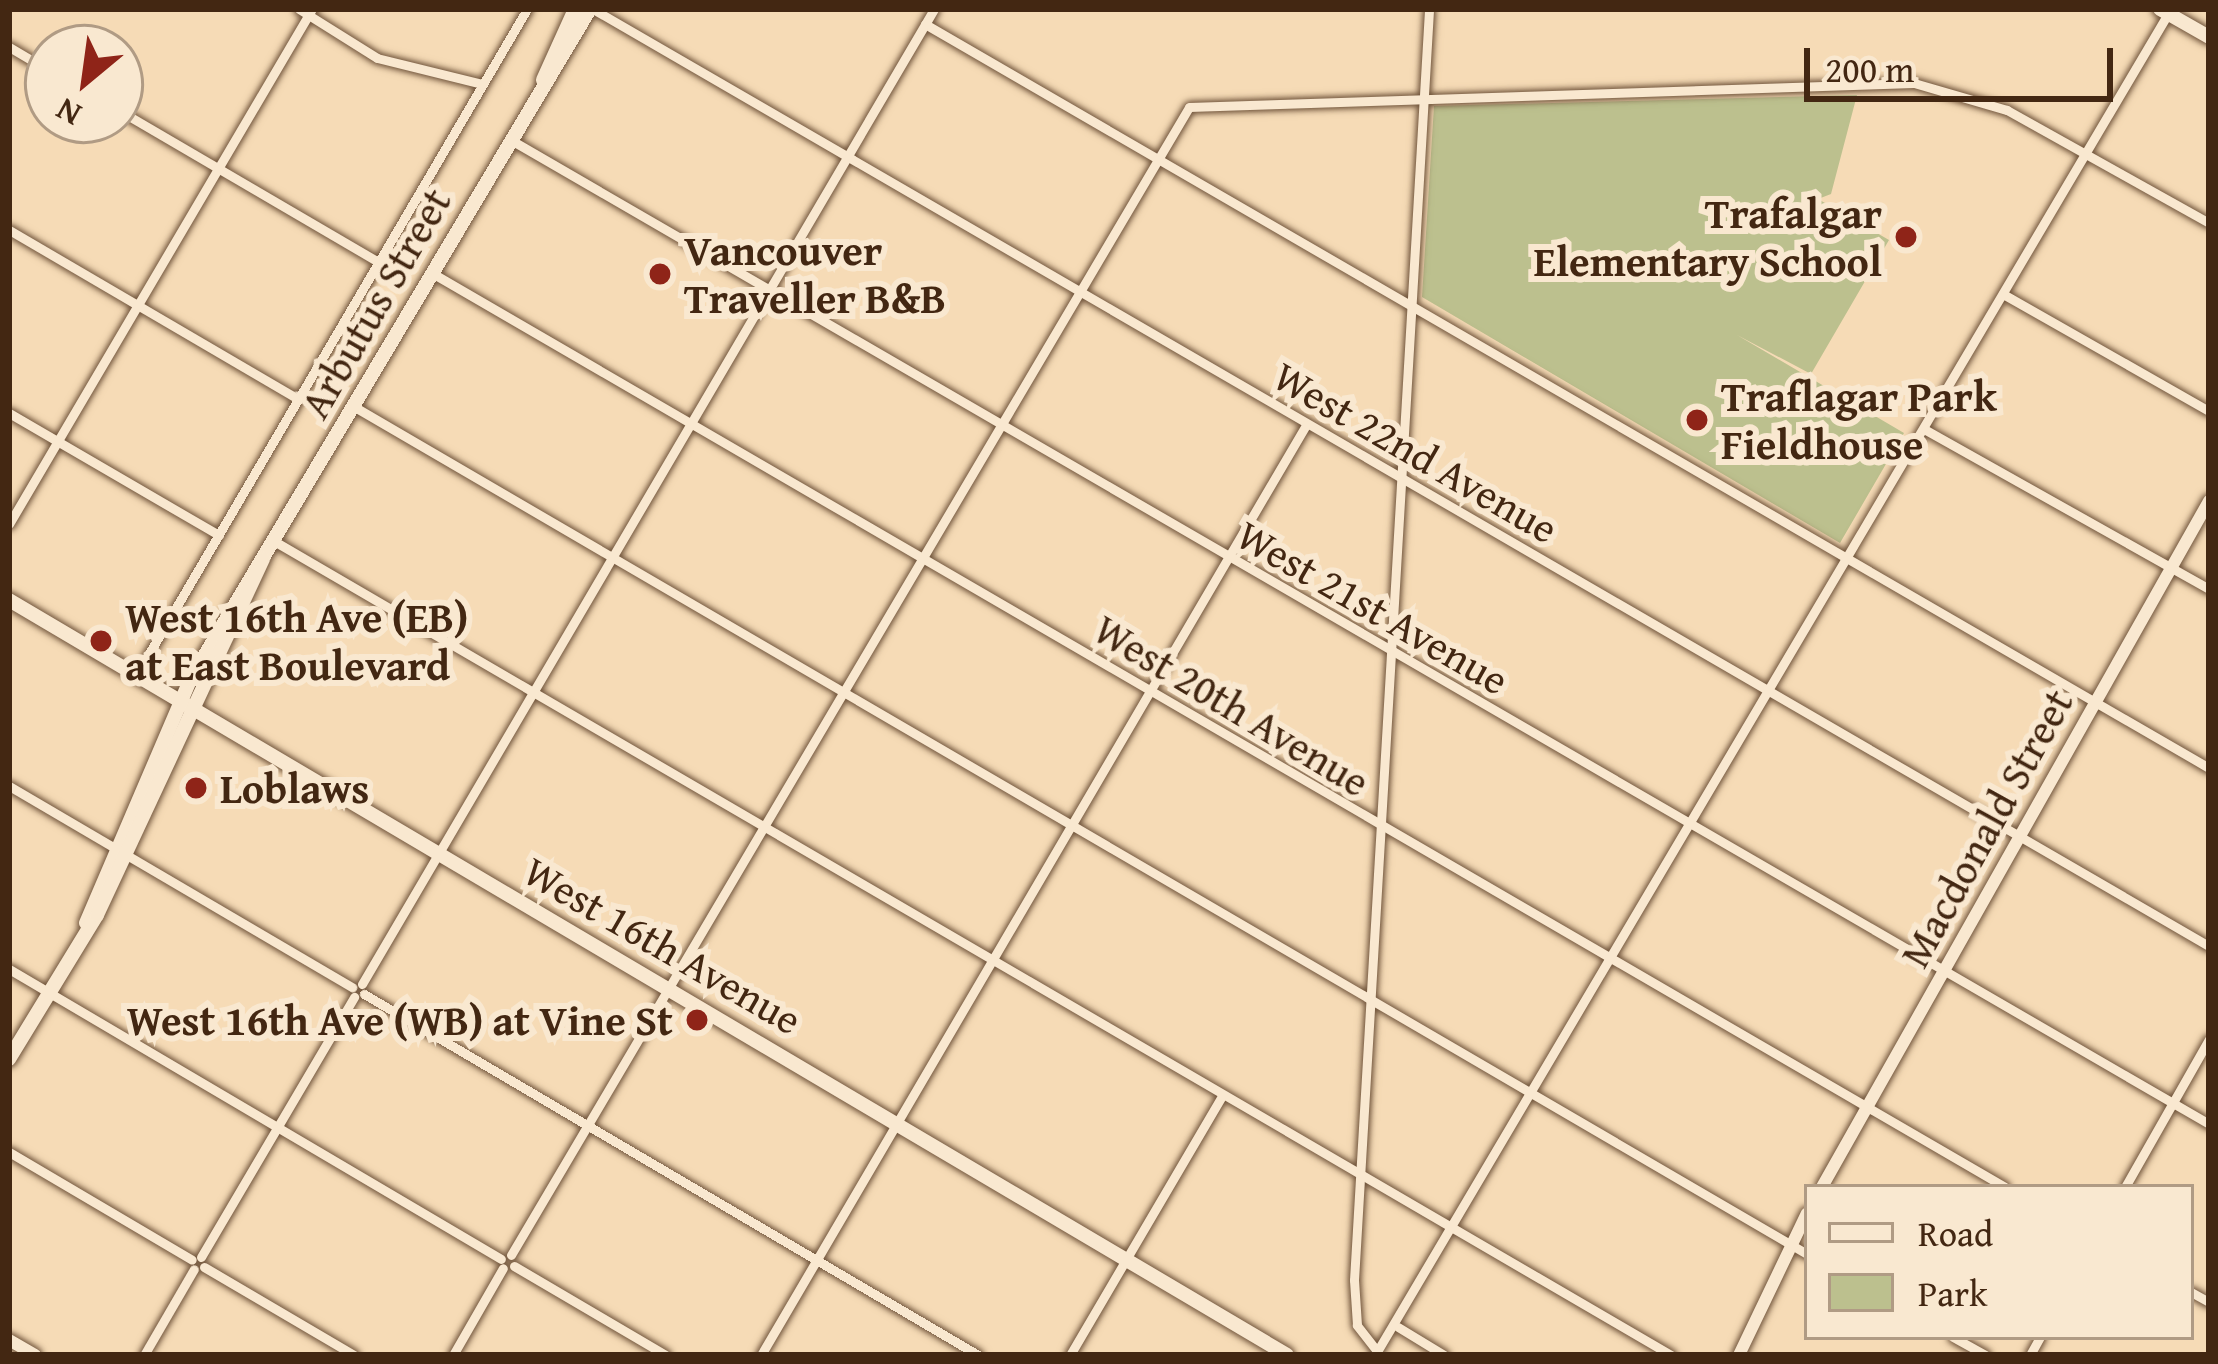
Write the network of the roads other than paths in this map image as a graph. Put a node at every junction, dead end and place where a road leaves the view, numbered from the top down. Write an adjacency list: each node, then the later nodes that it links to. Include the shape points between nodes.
1 (527, 9): 11 (street)
2 (575, 9): 10 (main road, Arbutus Street)
3 (592, 9): 10 (main road, Arbutus Street); 16 (street, West 22nd Avenue)
4 (934, 9): 8 (street)
5 (1429, 9): 12 (street)
6 (2166, 10): 9 (main road); 15 (street)
7 (306, 12): 11 (street, via 377,58); 18 (street)
8 (925, 24): 16 (street); 17 (street)
9 (2209, 37)
10 (543, 80): 14 (main road, Arbutus Street)
11 (482, 84): 21 (street)
12 (1424, 94): 15 (street, via 1895,81 1975,97); 17 (street, via 1206,101 1183,112); 27 (street)
13 (144, 125): 18 (street)
14 (509, 139): 22 (main road, Arbutus Street); 23 (street, West 21st Avenue)
15 (2085, 153): 19 (street); 25 (street)
16 (847, 156): 23 (street); 24 (street, West 22nd Avenue)
17 (1154, 158): 24 (street); 27 (street)
18 (217, 167): 21 (street); 26 (street)
19 (2209, 223)
20 (9, 230): 26 (street)
21 (379, 262): 28 (street)
22 (430, 272): 29 (main road, Arbutus Street); 32 (street, West 20th Avenue)
23 (768, 290): 32 (street); 34 (street, West 21st Avenue)
24 (1076, 291): 33 (street, West 22nd Avenue); 34 (street)
25 (2003, 294): 30 (street); 35 (street)
26 (137, 305): 28 (street); 36 (street)
27 (1410, 308): 37 (street); 45 (street)
28 (298, 399): 40 (street)
29 (353, 406): 41 (main road, Arbutus Street); 42 (street)
30 (2209, 411)
31 (9, 413): 36 (street)
32 (689, 424): 42 (street); 43 (street, West 20th Avenue)
33 (1306, 425): 37 (street, West 22nd Avenue); 44 (street)
34 (998, 426): 43 (street); 44 (street, West 21st Avenue)
35 (1924, 429): 45 (street); 46 (street)
36 (58, 442): 39 (street); 40 (street)
37 (1398, 480): 49 (street); 54 (street, West 22nd Avenue)
38 (2209, 501): 46 (street, Macdonald Street)
39 (9, 524)
40 (219, 535): 50 (street)
41 (274, 541): 51 (street); 55 (main road, Arbutus Street)
42 (611, 558): 51 (street); 52 (street)
43 (919, 560): 52 (street); 53 (street, West 20th Avenue)
44 (1227, 560): 49 (street, West 21st Avenue); 53 (street)
45 (1846, 563): 54 (street); 56 (street)
46 (2171, 568): 47 (street); 56 (street, Macdonald Street)
47 (2209, 589)
48 (9, 599): 50 (main road, West 16th Avenue)
49 (1387, 654): 61 (street); 62 (street, West 21st Avenue)
50 (137, 674): 55 (main road, West 16th Avenue)
51 (533, 692): 59 (street); 65 (street)
52 (841, 694): 59 (street); 60 (street)
53 (1148, 694): 60 (street); 61 (street, West 20th Avenue)
54 (1768, 697): 62 (street); 63 (street, West 22nd Avenue)
55 (187, 704): 64 (main road, Arbutus Street); 65 (main road, West 16th Avenue)
56 (2095, 704): 57 (street); 63 (street, Macdonald Street)
57 (2209, 768)
58 (9, 786): 64 (street)
59 (762, 827): 67 (street); 71 (street)
60 (1070, 828): 67 (street); 74 (street)
61 (1378, 830): 68 (street, West 20th Avenue); 74 (street)
62 (1688, 830): 68 (street); 70 (street, West 21st Avenue)
63 (2019, 838): 66 (street, West 22nd Avenue); 70 (street, Macdonald Street)
64 (119, 850): 72 (street); 73 (main road, Arbutus Street)
65 (439, 852): 71 (main road, West 16th Avenue); 72 (street)
66 (2209, 946)
67 (991, 962): 77 (street); 81 (street)
68 (1610, 965): 78 (street); 80 (street, West 20th Avenue)
69 (9, 969): 73 (street)
70 (1942, 974): 79 (street, West 21st Avenue); 80 (street, Macdonald Street)
71 (669, 986): 81 (main road, West 16th Avenue); 83 (street)
72 (358, 991): 83 (street); 84 (street)
73 (48, 992): 76 (main road, Arbutus Street); 84 (street)
74 (1368, 1003): 78 (street); 86 (street)
75 (2209, 1039): 79 (street)
76 (9, 1059)
77 (1221, 1098): 86 (street); 94 (street)
78 (1531, 1099): 91 (street); 92 (street)
79 (2172, 1103): 82 (street, West 21st Avenue); 89 (street)
80 (1866, 1109): 87 (street, Macdonald Street); 88 (street, West 20th Avenue)
81 (898, 1122): 94 (main road, West 16th Avenue); 95 (street)
82 (2209, 1124)
83 (587, 1125): 95 (street); 96 (street)
84 (278, 1127): 96 (street); 97 (street)
85 (9, 1152): 97 (street)
86 (1360, 1180): 91 (street); 101 (street, via 1355,1315)
87 (1824, 1184)
88 (2000, 1184)
89 (2127, 1184)
90 (1804, 1218): 92 (street)
91 (1453, 1233): 98 (street); 112 (street)
92 (1790, 1244): 93 (street); 113 (street)
93 (1804, 1252)
94 (1128, 1256): 102 (main road, West 16th Avenue); 110 (street)
95 (817, 1260): 108 (street); 109 (street)
96 (507, 1262): 106 (street); 107 (street)
97 (198, 1263): 104 (street); 105 (street)
98 (1398, 1328): 101 (street); 111 (street)
99 (9, 1340): 103 (street)
100 (1958, 1340): 114 (street)
101 (1376, 1353)
102 (1282, 1354)
103 (35, 1355)
104 (144, 1355)
105 (353, 1355)
106 (453, 1355)
107 (666, 1355)
108 (761, 1355)
109 (978, 1355)
110 (1070, 1355)
111 (1444, 1355)
112 (1671, 1355)
113 (1739, 1355)
114 (1985, 1355)

